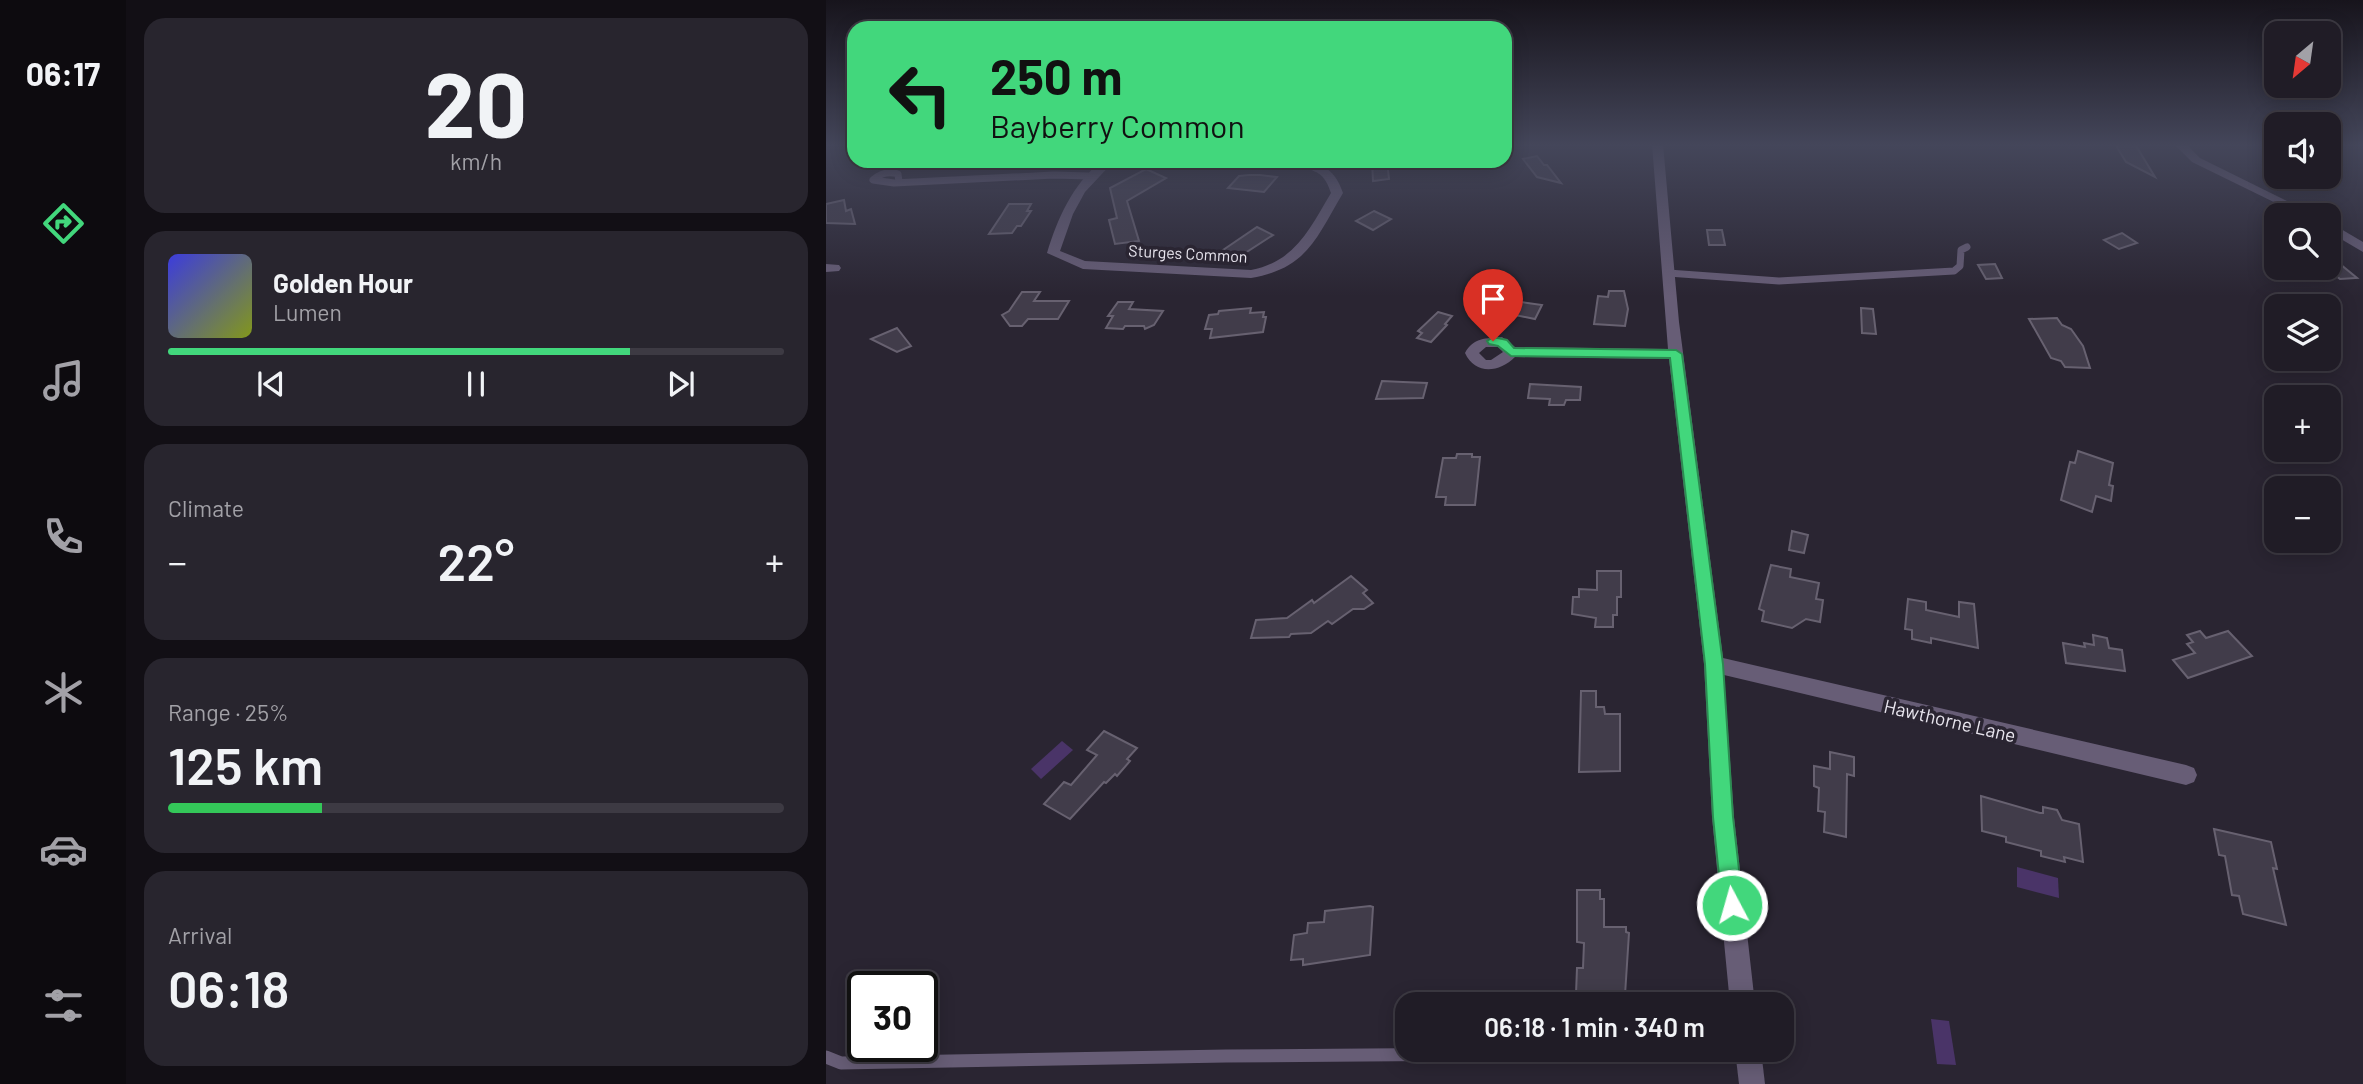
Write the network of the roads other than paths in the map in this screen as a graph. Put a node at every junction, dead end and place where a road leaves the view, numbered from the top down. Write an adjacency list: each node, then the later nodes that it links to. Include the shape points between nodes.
1 (1077, 195): 2 (street, Sturges Common, via 1065,214 1053,253 1083,265 1251,274 1269,273 1298,257)
2 (1336, 195)
3 (1661, 195): 9 (street)
4 (2267, 195): 5 (street)
5 (2284, 203)
6 (2341, 234): 8 (street)
7 (1967, 247): 9 (lane, via 1961,250 1960,266 1954,271 1779,281)
8 (2363, 248)
9 (1668, 273): 11 (street)
10 (1511, 352): 11 (street)
11 (1676, 354): 12 (street)
12 (1714, 664): 13 (street, Hawthorne Lane); 14 (street, via 1723,817)
13 (2186, 775)
14 (1742, 992)
15 (1395, 1054): 16 (lane, via 841,1063)
16 (826, 1057)
17 (1749, 1062): 18 (street)
18 (1752, 1084)

